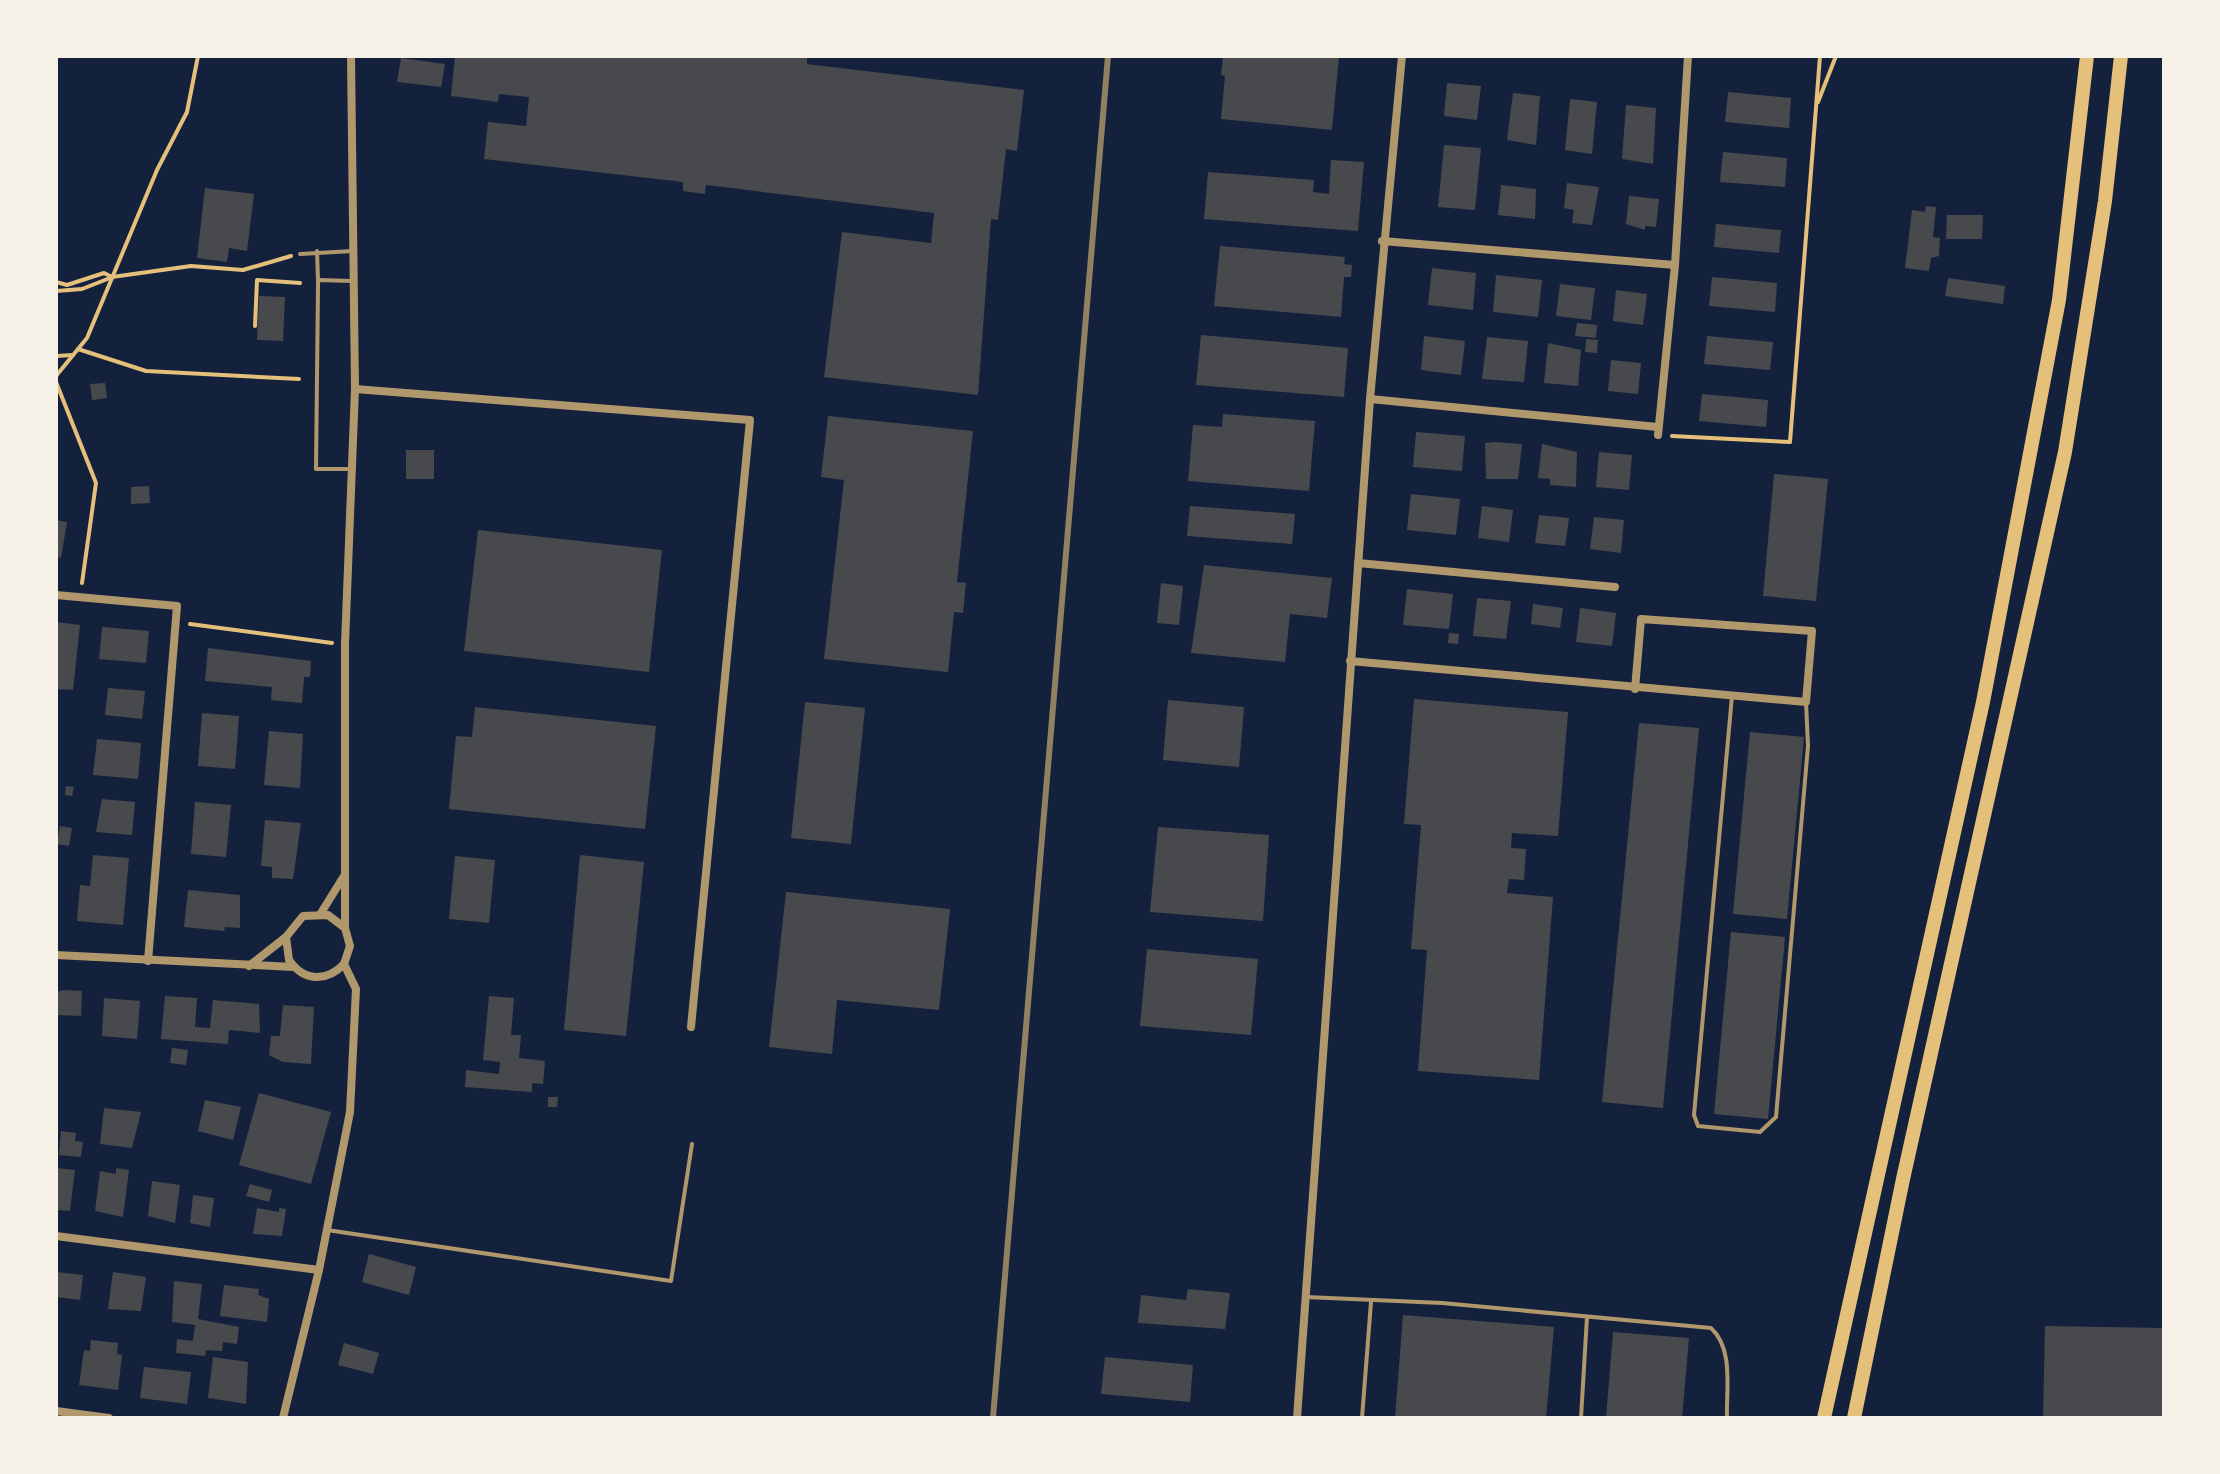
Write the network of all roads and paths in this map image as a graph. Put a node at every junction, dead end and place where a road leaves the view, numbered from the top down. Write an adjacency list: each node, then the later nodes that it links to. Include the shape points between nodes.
1 (198, 56): 15 (path, via 187,112)
2 (351, 56): 12 (street)
3 (1402, 56): 10 (street)
4 (1688, 56): 14 (street)
5 (1820, 56): 9 (path)
6 (1836, 56): 9 (path)
7 (2087, 56): 65 (highway, via 2059,300 1998,625)
8 (2121, 56): 66 (highway, via 2105,201 2065,452)
9 (1816, 107): 29 (path, via 1790,442)
10 (1382, 241): 14 (street); 28 (street)
11 (317, 251): 12 (lane); 13 (lane); 16 (lane)
12 (353, 251): 17 (street)
13 (300, 254): 15 (path, via 243,270 191,266)
14 (1675, 265): 29 (street)
15 (112, 277): 18 (path, via 104,273 67,285); 20 (path, via 82,289); 22 (path)
16 (318, 280): 17 (lane); 30 (lane, via 316,469)
17 (352, 281): 27 (street)
18 (56, 282)
19 (300, 283): 21 (path, via 257,280)
20 (56, 291)
21 (255, 326)
22 (78, 349): 23 (path); 26 (path, via 146,371)
23 (73, 355): 24 (path); 25 (path)
24 (56, 356)
25 (56, 379): 34 (path, via 96,483)
26 (299, 379)
27 (355, 389): 30 (street); 50 (street, via 750,420)
28 (1370, 399): 29 (street); 31 (street)
29 (1658, 431)
30 (350, 469): 36 (street)
31 (1358, 563): 32 (street); 37 (street)
32 (1615, 587)
33 (56, 595): 34 (street)
34 (79, 599): 35 (street, via 177,606)
35 (175, 622): 36 (path); 46 (street)
36 (345, 644): 41 (street)
37 (1350, 661): 38 (street); 55 (street)
38 (1635, 689): 39 (street); 40 (street, via 1641,619 1812,631)
39 (1732, 696): 40 (street); 40 (lane, via 1694,1115 1698,1126 1760,1132 1776,1117 1808,746)
40 (1806, 702)
41 (344, 875): 42 (street); 43 (street)
42 (321, 913): 43 (street); 44 (street, via 296,921)
43 (345, 928): 47 (street, via 350,946)
44 (286, 937): 48 (street); 49 (street, via 286,953)
45 (56, 955): 46 (street)
46 (148, 961): 48 (street)
47 (344, 964): 49 (street, via 322,977 307,976); 52 (street, via 356,989 355,1035 350,1112)
48 (249, 967): 49 (street)
49 (294, 967)
50 (691, 1027)
51 (692, 1144): 52 (lane, via 671,1281)
52 (327, 1230): 54 (street)
53 (56, 1236): 54 (street)
54 (319, 1270): 60 (street)
55 (1305, 1297): 56 (lane); 61 (street)
56 (1371, 1302): 57 (lane); 62 (lane)
57 (1587, 1317): 63 (lane); 64 (lane, via 1711,1328 1722,1338 1726,1354)
58 (56, 1411): 59 (street)
59 (109, 1418)
60 (283, 1418)
61 (1297, 1418)
62 (1362, 1418)
63 (1581, 1418)
64 (1727, 1418)
65 (1824, 1418)
66 (1854, 1418)

